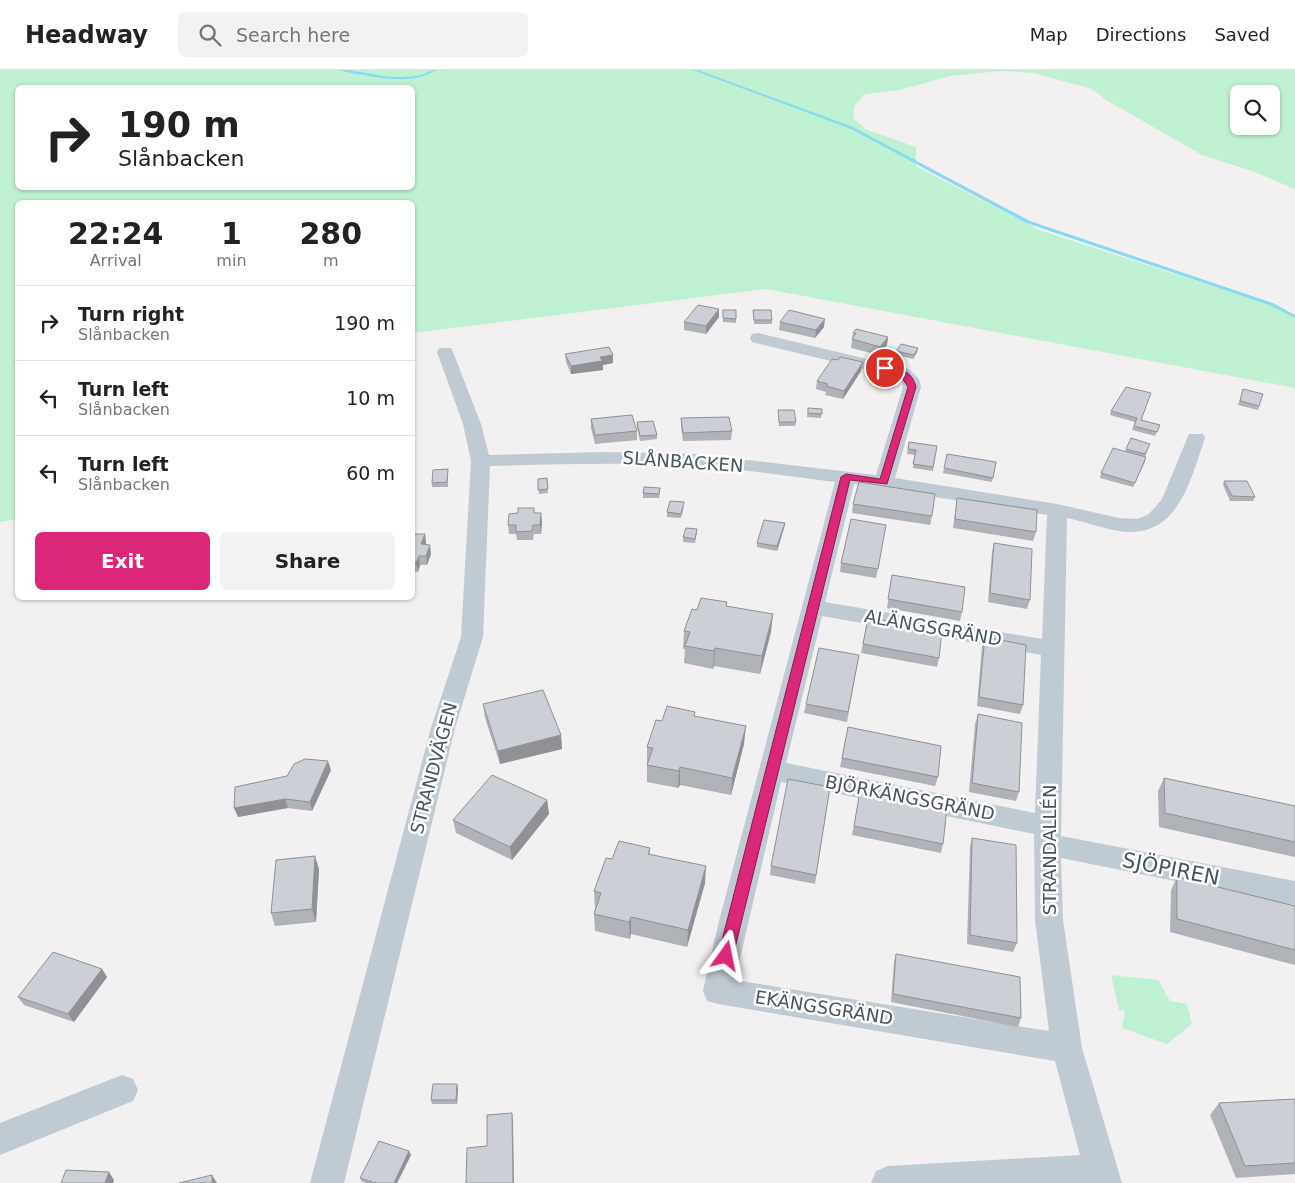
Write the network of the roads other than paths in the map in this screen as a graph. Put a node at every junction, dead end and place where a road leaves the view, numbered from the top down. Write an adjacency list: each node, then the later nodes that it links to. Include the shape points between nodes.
1 (758, 338): 6 (street, via 904,373 910,379 912,387)
2 (445, 352): 4 (street, STRANDVÄGEN, via 472,424)
3 (1196, 438): 7 (street, SLÅNBACKEN, via 1176,491 1155,520 1126,526)
4 (481, 461): 5 (street, SLÅNBACKEN, via 677,459); 17 (street, STRANDVÄGEN, via 472,637 443,728)
5 (846, 477): 6 (street, SLÅNBACKEN); 8 (street, EKÄNGSGRÄND)
6 (884, 482): 7 (street, SLÅNBACKEN)
7 (1057, 510): 9 (street, STRANDALLÉN)
8 (813, 607): 9 (street, ALÄNGSGRÄND); 10 (street, EKÄNGSGRÄND)
9 (1053, 649): 11 (street, STRANDALLÉN)
10 (772, 770): 11 (street, BJÖRKÄNGSGRÄND); 13 (street, EKÄNGSGRÄND, via 718,991)
11 (1048, 835): 12 (street, SJÖPIREN); 13 (street, STRANDALLÉN, via 1049,920)
12 (1295, 893)
13 (1067, 1048): 16 (street, STRANDALLÉN)
14 (122, 1090): 15 (street)
15 (0, 1138)
16 (1103, 1177): 18 (street)
17 (327, 1183)
18 (888, 1183)

